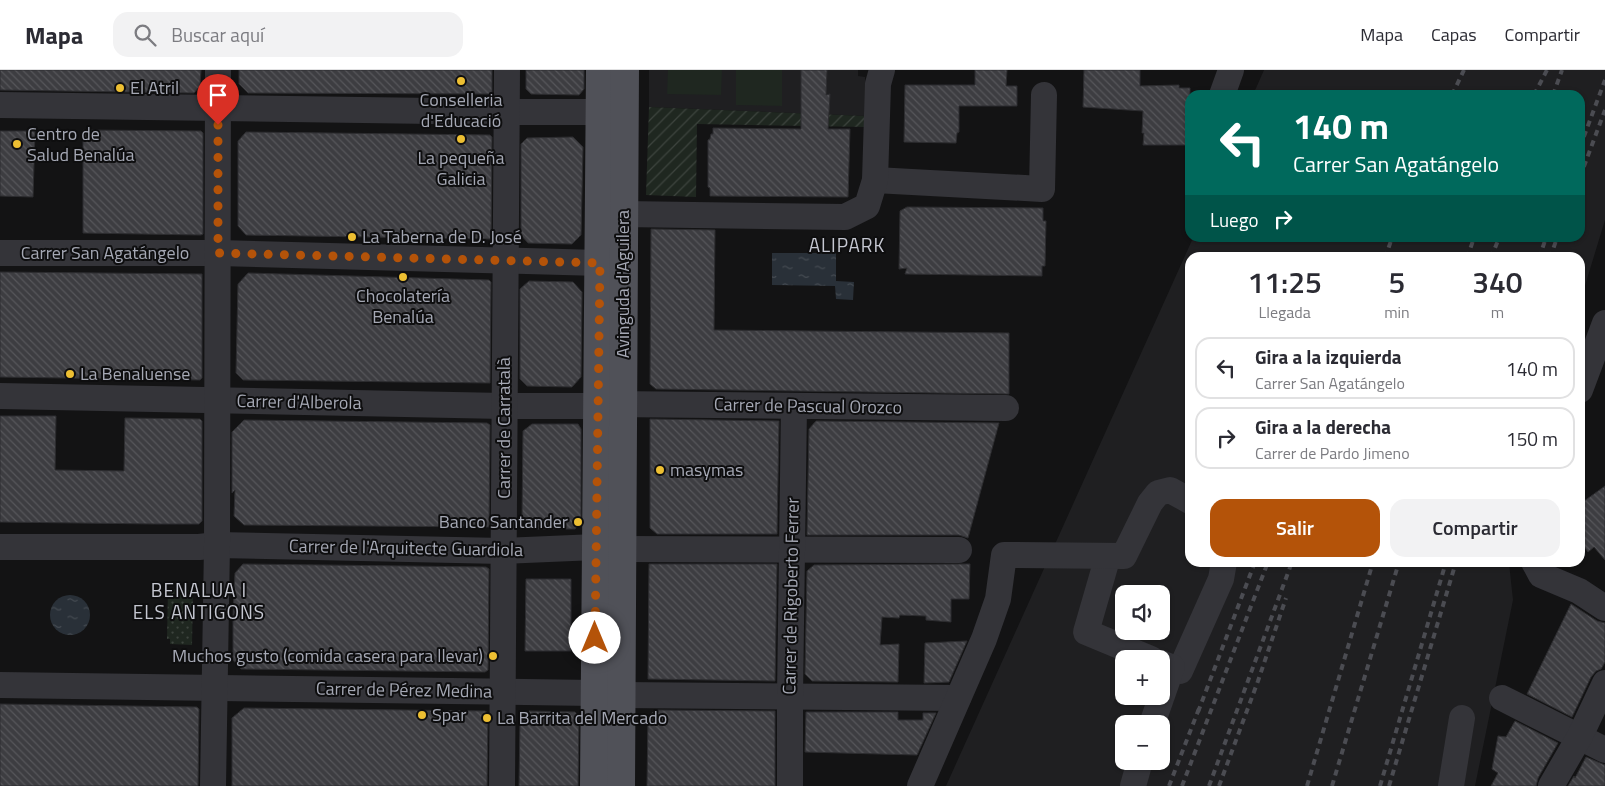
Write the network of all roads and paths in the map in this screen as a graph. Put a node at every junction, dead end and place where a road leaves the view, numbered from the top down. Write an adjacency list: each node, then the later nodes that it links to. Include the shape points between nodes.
1 (218, 70): 8 (street)
2 (507, 70): 9 (street, Carrer de Carratalà)
3 (600, 70): 10 (main road, Avinguda d'Aguilera)
4 (625, 70): 12 (main road, Avinguda d'Aguilera)
5 (882, 70): 11 (street, via 878,84)
6 (1044, 95): 11 (street, via 1042,189)
7 (0, 105): 8 (street)
8 (218, 107): 9 (street); 15 (street)
9 (506, 112): 10 (street); 16 (street, Carrer de Carratalà)
10 (600, 112): 13 (main road, Avinguda d'Aguilera)
11 (875, 180): 12 (street, via 867,206 845,217)
12 (623, 214): 13 (street); 22 (main road, Avinguda d'Aguilera)
13 (600, 235): 17 (main road, Avinguda d'Aguilera)
14 (0, 253): 15 (street, Carrer San Agatángelo)
15 (218, 253): 16 (street, Carrer San Agatángelo); 21 (street)
16 (505, 260): 17 (street, Carrer San Agatángelo); 23 (street, Carrer de Carratalà)
17 (600, 263): 22 (main road, Avinguda d'Aguilera)
18 (1605, 323): 19 (street)
19 (1585, 377)
20 (0, 396): 21 (street, Carrer d'Alberola)
21 (217, 401): 23 (street, Carrer d'Alberola); 27 (street)
22 (610, 404): 23 (street, Carrer d'Alberola); 24 (street, Carrer de Pascual Orozco); 29 (main road, Avinguda d'Aguilera); 29 (main road, Avinguda d'Aguilera, via 622,498)
23 (504, 406): 32 (street, Carrer de Carratalà)
24 (794, 406): 25 (street, Carrer de Pascual Orozco); 30 (street, Carrer de Rigoberto Ferrer)
25 (1006, 408)
26 (1185, 498): 33 (street, via 1170,490 1158,493 1124,556)
27 (216, 545): 28 (street, Carrer de l'Arquitecte Guardiola); 32 (street, Carrer de l'Arquitecte Guardiola); 41 (street)
28 (0, 547)
29 (609, 548): 30 (street, Carrer de l'Arquitecte Guardiola); 32 (street, Carrer de l'Arquitecte Guardiola); 43 (main road, Avinguda d'Aguilera); 44 (main road, Avinguda d'Aguilera)
30 (792, 550): 31 (street, Carrer de l'Arquitecte Guardiola); 45 (street, Carrer de Rigoberto Ferrer)
31 (959, 550)
32 (503, 551): 42 (street, Carrer de Carratalà)
33 (1108, 556): 37 (street, via 1086,632); 46 (street, via 1004,555 998,599)
34 (1223, 567): 38 (street, via 1221,579 1180,671)
35 (1537, 567): 36 (street, via 1541,574)
36 (1602, 600)
37 (1130, 650)
38 (1170, 667)
39 (1605, 683): 49 (street)
40 (0, 685): 41 (street, Carrer de Pérez Medina)
41 (214, 688): 42 (street, Carrer de Pérez Medina); 52 (street)
42 (502, 692): 43 (street, Carrer de Pérez Medina); 53 (street, Carrer de Carratalà)
43 (594, 693): 54 (main road, Avinguda d'Aguilera)
44 (621, 695): 45 (street); 55 (main road, Avinguda d'Aguilera)
45 (790, 696): 46 (street); 56 (street, Carrer de Rigoberto Ferrer)
46 (958, 698): 57 (street)
47 (1502, 698): 49 (street)
48 (1462, 718): 59 (street)
49 (1580, 736): 50 (street); 60 (street)
50 (1605, 750)
51 (1137, 770): 58 (street)
52 (212, 786)
53 (502, 786)
54 (594, 786)
55 (621, 786)
56 (790, 786)
57 (920, 786)
58 (1133, 786)
59 (1450, 786)
60 (1552, 786)

